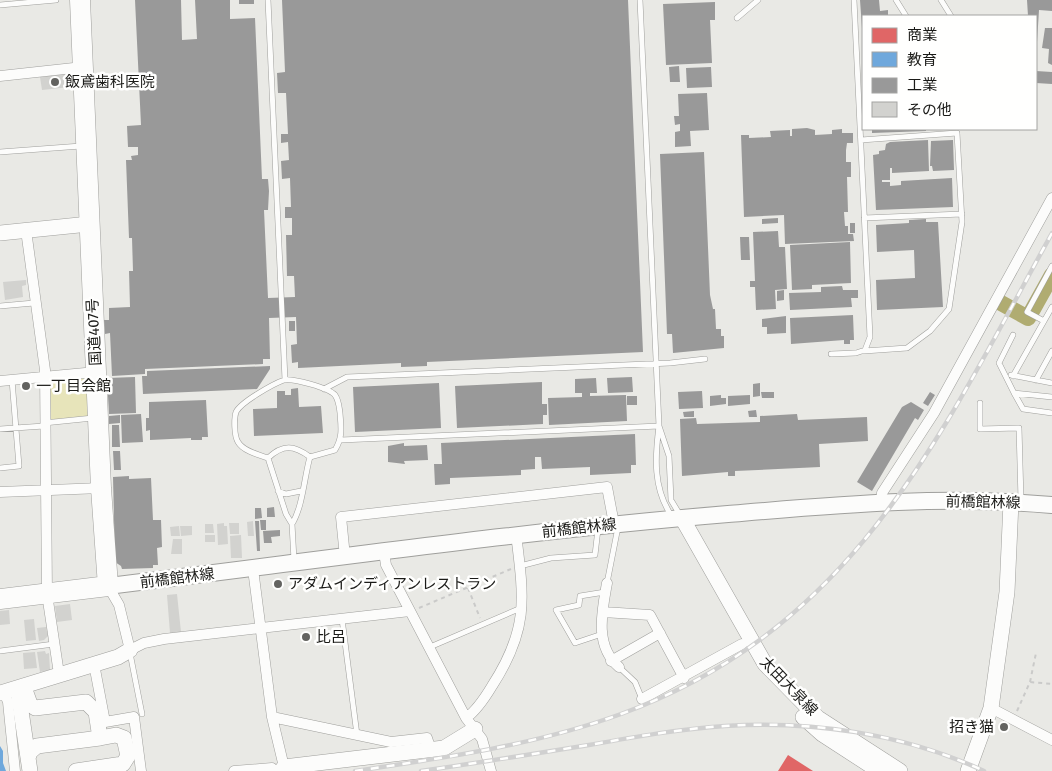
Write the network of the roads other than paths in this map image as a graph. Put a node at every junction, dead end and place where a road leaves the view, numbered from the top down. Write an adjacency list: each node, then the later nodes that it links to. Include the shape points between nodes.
1 (56, 0): 9 (lane)
2 (80, 0): 13 (highway, 国道407号)
3 (268, 0): 40 (lane)
4 (640, 0): 34 (lane)
5 (758, 0): 12 (lane)
6 (854, 0): 15 (lane)
7 (896, 0): 10 (lane)
8 (941, 0): 11 (lane)
9 (0, 5)
10 (905, 15)
11 (950, 15)
12 (737, 18)
13 (83, 67): 14 (street); 16 (highway, 国道407号)
14 (0, 76)
15 (861, 140): 19 (lane, via 957,133); 20 (lane)
16 (86, 146): 17 (lane); 21 (highway, 国道407号)
17 (0, 152)
18 (1052, 198): 63 (street, via 934,413 882,493)
19 (962, 214): 20 (lane); 30 (lane, via 949,309 930,331 907,348)
20 (864, 218): 30 (lane, via 870,337)
21 (89, 224): 22 (street); 35 (highway, 国道407号)
22 (26, 230): 23 (street); 25 (street)
23 (0, 233)
24 (1052, 266): 28 (lane, via 1027,312)
25 (34, 303): 26 (lane); 38 (street)
26 (0, 306)
27 (1052, 307): 28 (lane)
28 (1044, 322): 37 (lane)
29 (1013, 336): 36 (lane, via 998,363)
30 (861, 352): 32 (lane)
31 (1052, 352): 41 (lane)
32 (831, 354)
33 (705, 359): 34 (lane)
34 (657, 363): 44 (lane, via 347,377); 51 (lane)
35 (96, 372): 38 (street); 49 (highway, 国道407号)
36 (1003, 372): 37 (lane); 45 (lane)
37 (1013, 376): 41 (lane)
38 (46, 377): 39 (street); 50 (street)
39 (12, 380): 42 (street); 52 (lane)
40 (285, 380): 44 (lane); 56 (lane, via 257,394 236,413 238,443)
41 (1036, 380): 43 (lane)
42 (0, 381)
43 (1052, 383)
44 (324, 389): 54 (lane, via 339,401)
45 (1014, 393): 46 (lane); 48 (lane, via 1023,408)
46 (1052, 397)
47 (980, 404): 64 (lane, via 980,429 1019,428)
48 (1052, 413)
49 (98, 418): 50 (lane); 58 (highway, 国道407号)
50 (44, 424): 52 (lane); 59 (street)
51 (659, 426): 54 (lane); 66 (lane, via 668,456 671,500); 66 (lane, via 655,456 658,483 665,506)
52 (15, 428): 53 (lane); 57 (lane, via 19,466)
53 (0, 429)
54 (341, 440): 55 (lane, via 335,450)
55 (310, 457): 56 (lane, via 298,448 278,449); 61 (lane)
56 (268, 458): 60 (lane)
57 (0, 468)
58 (101, 488): 59 (street); 75 (highway, 国道407号)
59 (45, 489): 62 (street); 77 (street)
60 (278, 491): 61 (lane, via 286,494); 67 (lane)
61 (301, 491): 67 (lane, via 299,512)
62 (0, 492)
63 (881, 502): 64 (main road, 前橋館林線); 66 (main road, 前橋館林線)
64 (1016, 502): 65 (main road, 前橋館林線); 98 (street)
65 (1052, 505)
66 (678, 518): 68 (main road, 前橋館林線); 87 (street, 太田大泉線); 114 (street, 太田大泉線, via 765,664 818,718)
67 (292, 524): 72 (lane)
68 (610, 525): 69 (main road, 前橋館林線); 71 (street, via 607,487 341,517); 73 (lane, via 595,555 551,558); 76 (lane)
69 (516, 534): 70 (main road, 前橋館林線); 73 (street)
70 (384, 552): 71 (main road, 前橋館林線); 80 (street, via 386,566)
71 (345, 557): 72 (main road, 前橋館林線)
72 (295, 564): 74 (main road, 前橋館林線)
73 (520, 566): 79 (street)
74 (253, 569): 75 (main road, 前橋館林線); 83 (street)
75 (108, 586): 77 (highway); 89 (street, via 119,605)
76 (606, 587): 81 (street); 85 (lane, via 580,596 579,605 556,610 575,643)
77 (47, 594): 78 (highway); 86 (street)
78 (0, 599)
79 (522, 608): 88 (lane); 101 (street, via 515,646)
80 (410, 611): 82 (street); 88 (street)
81 (603, 612): 84 (street, via 650,615); 85 (street)
82 (342, 620): 83 (street); 102 (lane)
83 (260, 628): 89 (street, via 164,639); 100 (street)
84 (660, 632): 92 (street); 94 (street)
85 (602, 634): 92 (street, via 604,648)
86 (54, 644): 90 (lane); 93 (street)
87 (742, 644): 94 (street); 113 (street, 太田大泉線, via 777,691 822,734)
88 (430, 647): 101 (street)
89 (130, 650): 91 (street); 99 (lane)
90 (0, 651)
91 (94, 664): 93 (street); 110 (street, via 105,722 134,717)
92 (615, 664): 97 (lane, via 631,677)
93 (59, 674): 95 (street)
94 (684, 678): 97 (street)
95 (20, 687): 96 (street); 103 (street, via 34,708 82,702 90,704 96,712); 106 (street, via 17,692)
96 (2, 693): 108 (street, via 8,702)
97 (642, 699)
98 (991, 708): 104 (street); 115 (street)
99 (142, 714)
100 (272, 717): 102 (street); 107 (street)
101 (470, 724): 105 (street, via 450,746); 112 (street, via 482,739)
102 (357, 737): 105 (street, via 391,742 427,738)
103 (100, 738): 106 (street, via 37,746 30,752); 109 (street, via 124,738 126,762)
104 (1052, 740)
105 (431, 750): 107 (street)
106 (29, 764)
107 (279, 769): 111 (street)
108 (15, 771)
109 (76, 771)
110 (141, 771)
111 (234, 771)
112 (491, 771)
113 (879, 771)
114 (900, 771)
115 (968, 771)

